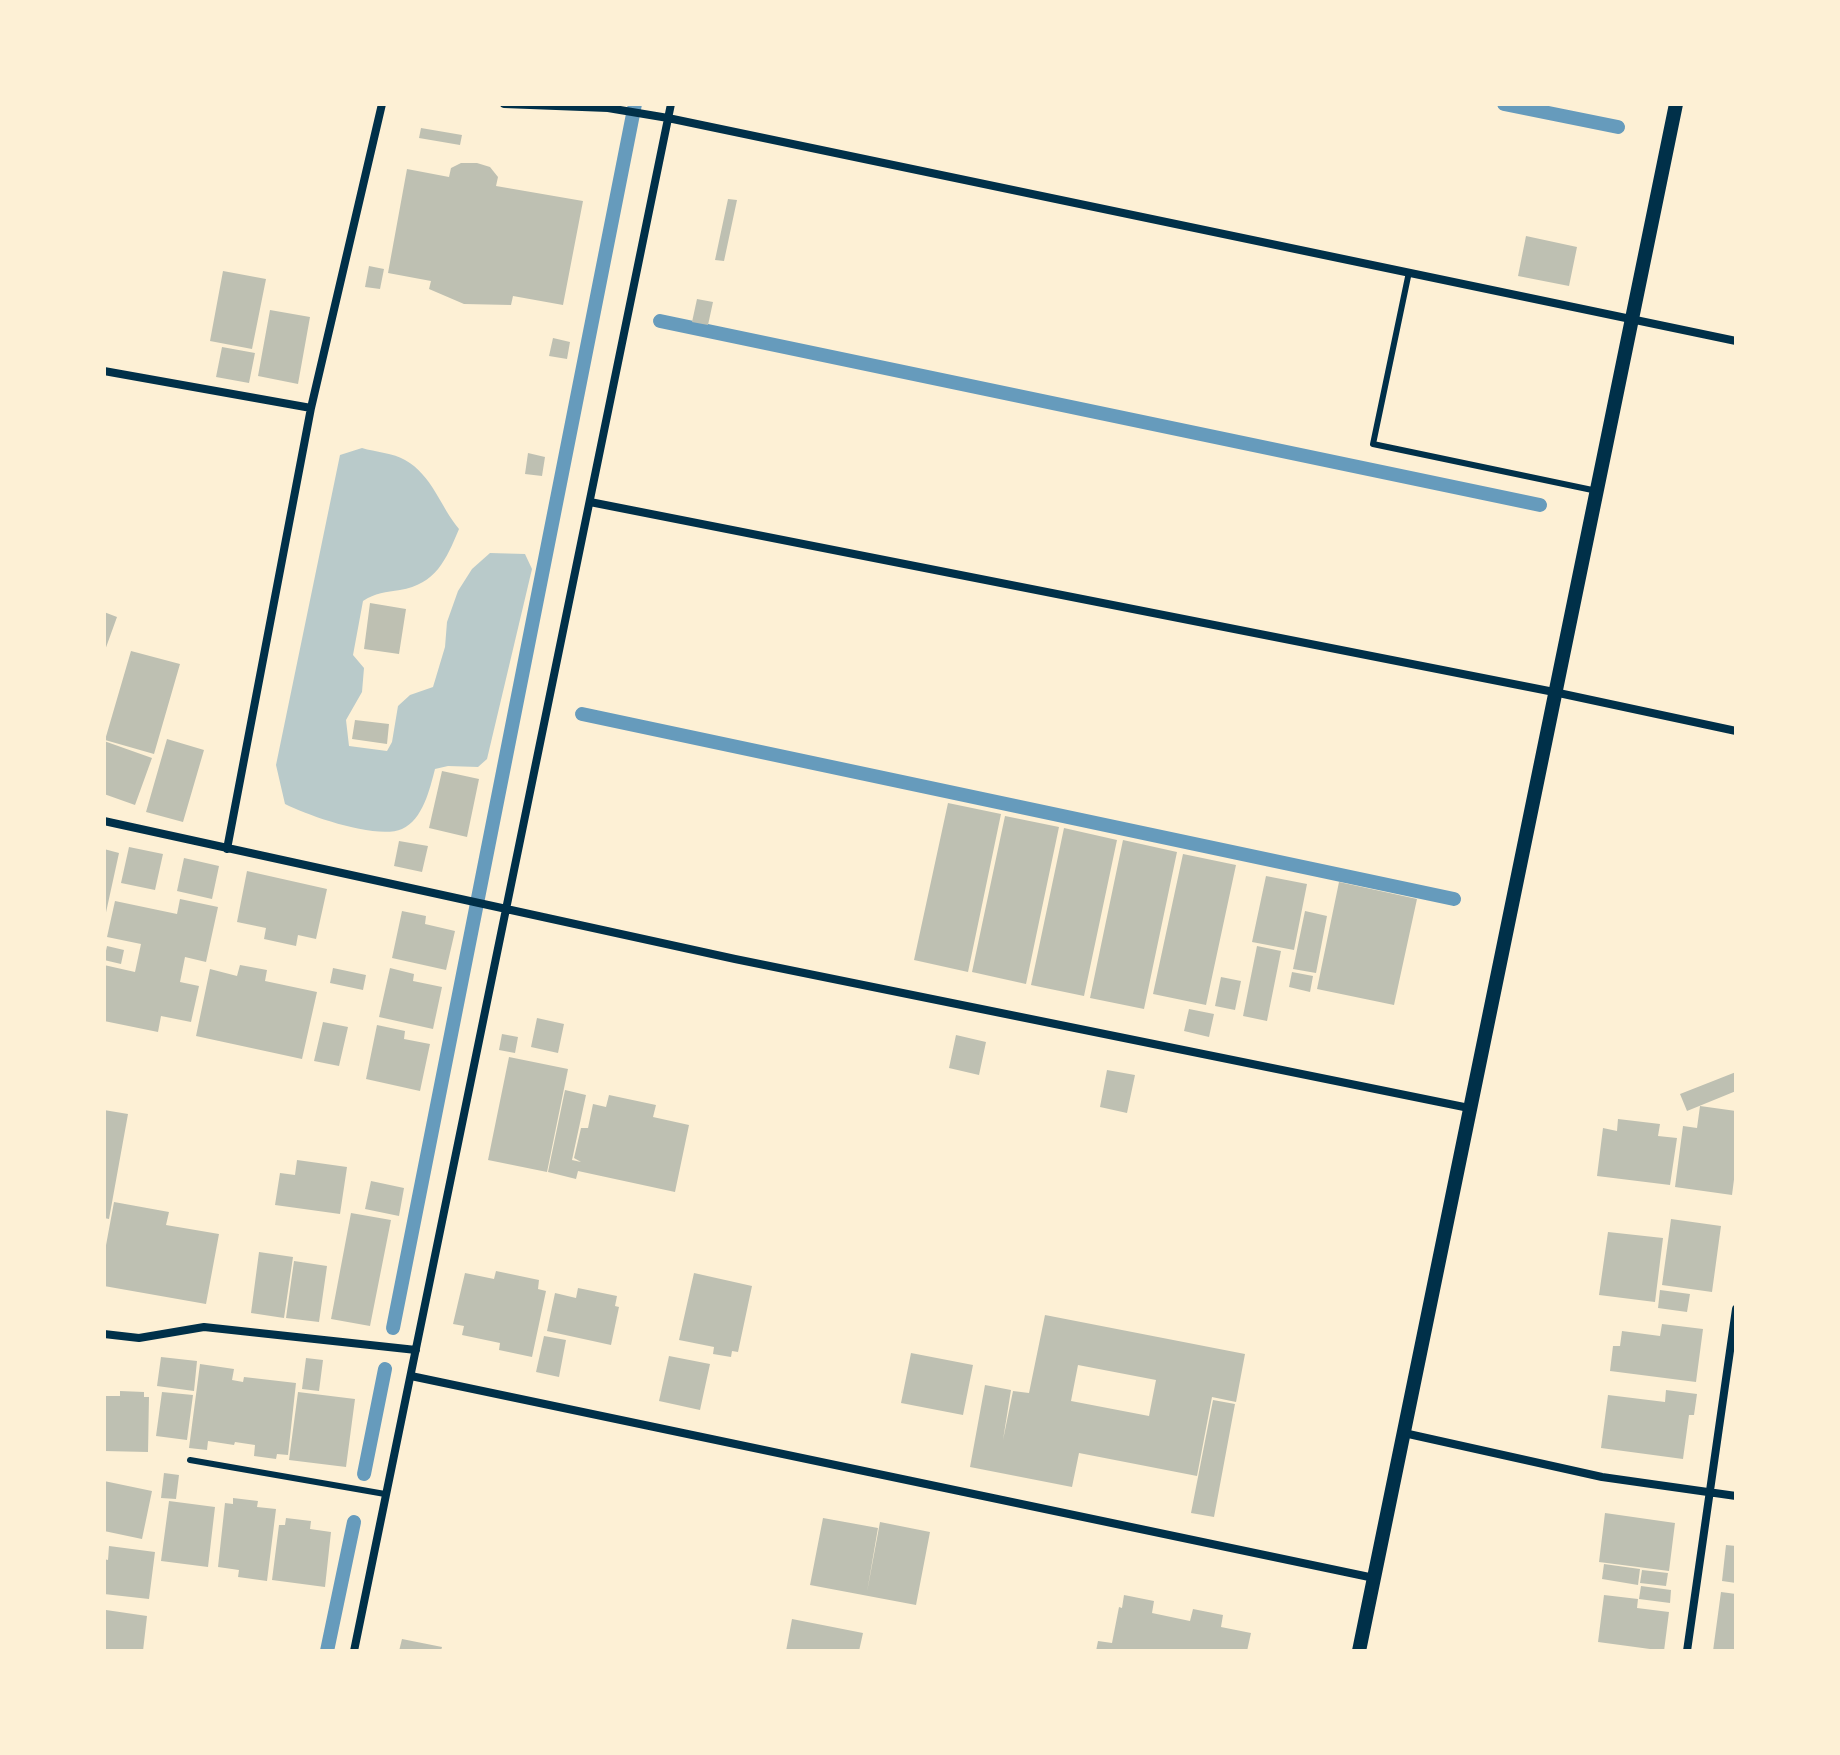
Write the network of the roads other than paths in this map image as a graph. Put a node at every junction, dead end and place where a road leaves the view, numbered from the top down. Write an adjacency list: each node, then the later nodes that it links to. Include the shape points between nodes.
1 (382, 104): 11 (street)
2 (504, 104): 5 (street)
3 (671, 104): 6 (street)
4 (1676, 104): 8 (street)
5 (608, 106): 6 (street)
6 (668, 118): 7 (street); 13 (street)
7 (1409, 272): 8 (street); 12 (lane, via 1373,444)
8 (1630, 318): 9 (street); 12 (street)
9 (1736, 341)
10 (104, 371): 11 (street)
11 (311, 408): 17 (street)
12 (1597, 491): 14 (street)
13 (590, 502): 14 (street); 18 (street)
14 (1554, 692): 15 (street); 19 (street)
15 (1736, 731)
16 (104, 821): 17 (street)
17 (227, 849): 18 (street)
18 (505, 910): 19 (street); 22 (street)
19 (1469, 1108): 24 (street)
20 (1736, 1309): 26 (street)
21 (104, 1334): 22 (street, via 139,1338 204,1327)
22 (416, 1350): 23 (street)
23 (411, 1376): 27 (street); 29 (street)
24 (1404, 1433): 26 (street, via 1602,1477); 29 (street)
25 (190, 1460): 27 (lane)
26 (1709, 1492): 28 (street); 32 (street)
27 (385, 1494): 30 (street)
28 (1736, 1496)
29 (1374, 1578): 31 (street)
30 (354, 1651)
31 (1359, 1651)
32 (1687, 1651)

